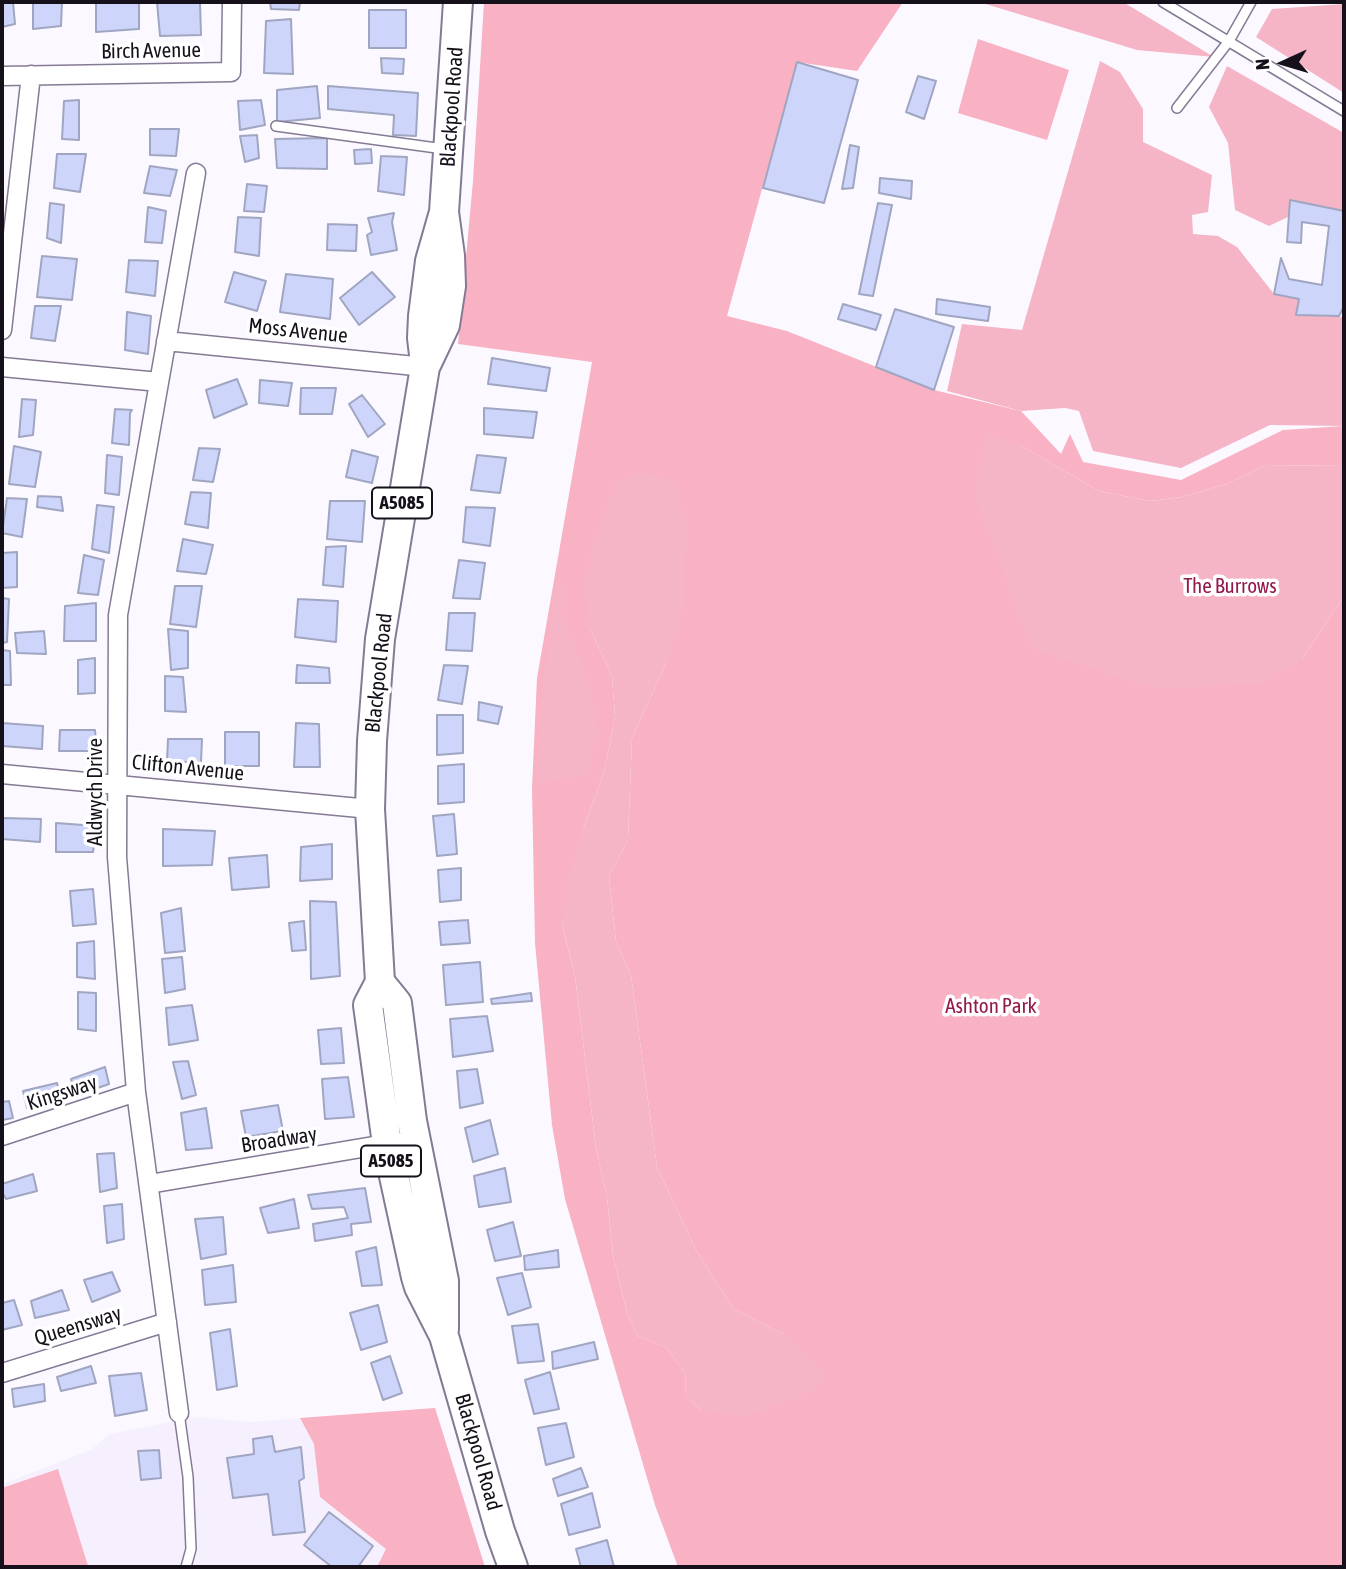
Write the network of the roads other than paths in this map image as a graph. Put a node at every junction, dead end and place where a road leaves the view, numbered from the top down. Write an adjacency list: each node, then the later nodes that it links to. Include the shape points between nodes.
1 (232, 2): 6 (street, Birch Avenue, via 231,72)
2 (458, 2): 11 (highway, Blackpool Road / A5085)
3 (1163, 2): 5 (lane)
4 (1251, 2): 5 (lane)
5 (1229, 41): 8 (lane); 9 (lane)
6 (31, 75): 7 (street, Birch Avenue); 13 (street)
7 (2, 76)
8 (1177, 108)
9 (1344, 111)
10 (276, 126): 11 (lane)
11 (449, 150): 15 (highway, Blackpool Road / A5085, via 444,212 451,286 445,325)
12 (196, 173): 14 (street, Aldwych Drive)
13 (2, 330)
14 (166, 341): 15 (street, Moss Avenue); 17 (street, Aldwych Drive)
15 (425, 367): 20 (highway, Blackpool Road / A5085, via 380,639)
16 (2, 368): 17 (street)
17 (159, 382): 19 (street, Aldwych Drive, via 118,615)
18 (2, 774): 19 (street, Clifton Avenue)
19 (117, 784): 20 (street, Clifton Avenue); 22 (street, Aldwych Drive, via 117,857)
20 (370, 809): 21 (highway, Blackpool Road / A5085)
21 (380, 982): 24 (highway, Blackpool Road / A5085, via 397,1003); 25 (highway, Blackpool Road / A5085, via 368,1005)
22 (136, 1093): 23 (street, Kingsway); 26 (street, Aldwych Drive)
23 (2, 1136)
24 (416, 1138): 25 (street, Broadway); 28 (highway, Blackpool Road / A5085, via 444,1281)
25 (387, 1144): 26 (street, Broadway); 28 (highway, Blackpool Road / A5085, via 419,1287)
26 (149, 1184): 27 (street, Aldwych Drive)
27 (167, 1322): 29 (street, Queensway); 30 (street, Aldwych Drive)
28 (444, 1336): 32 (highway, Blackpool Road / A5085)
29 (2, 1373)
30 (179, 1413): 31 (lane, via 191,1549)
31 (184, 1566)
32 (513, 1567)

